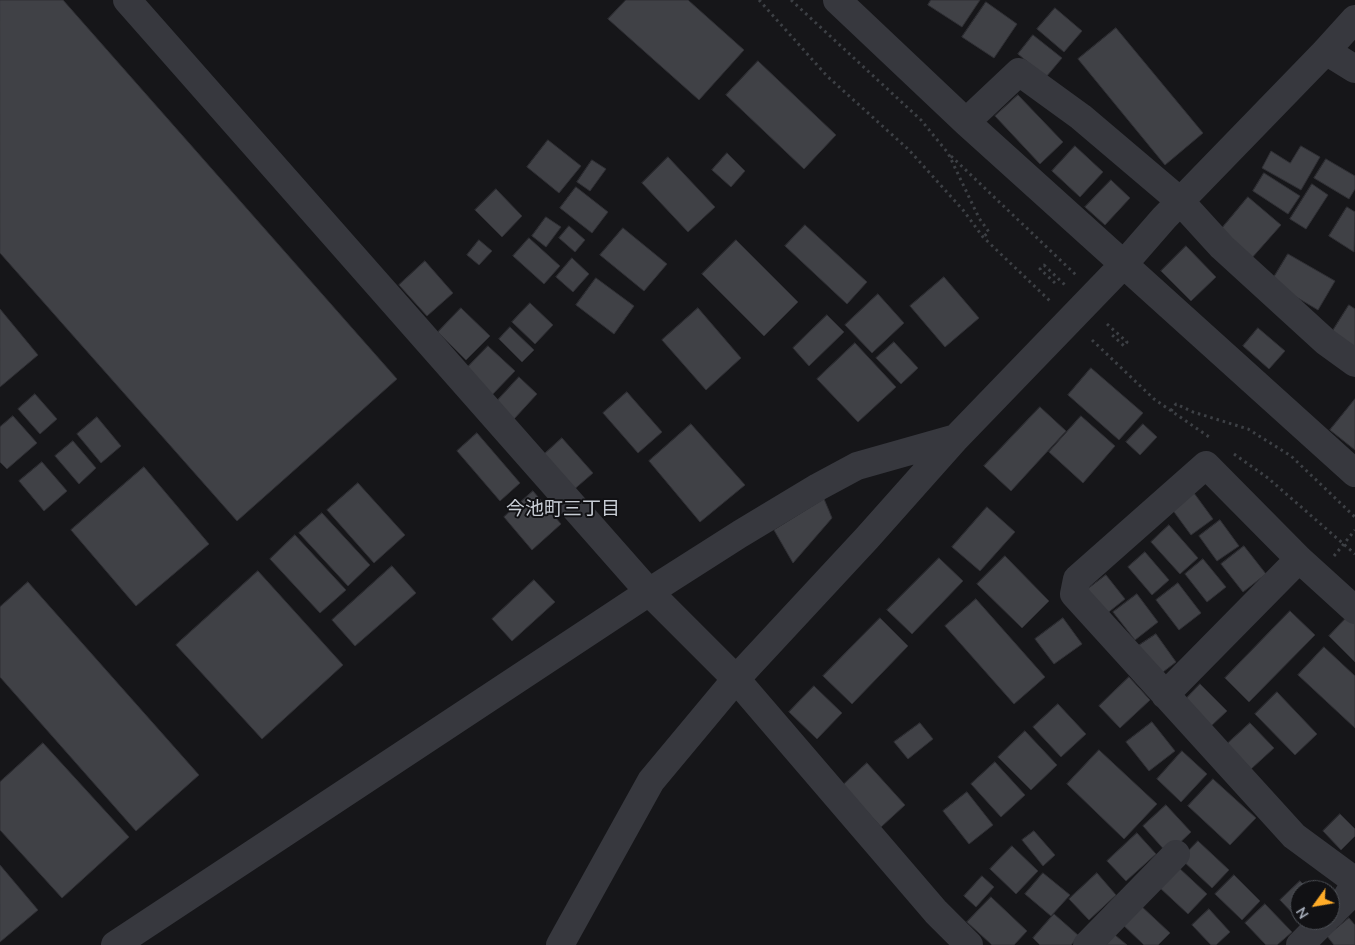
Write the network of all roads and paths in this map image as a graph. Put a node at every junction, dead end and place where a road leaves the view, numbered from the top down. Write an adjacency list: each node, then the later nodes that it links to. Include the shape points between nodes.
1 (127, 0): 31 (street)
2 (759, 0): 11 (path, via 827,76 910,150)
3 (791, 0): 9 (path, via 921,120)
4 (837, 0): 8 (street)
5 (1355, 19): 6 (street)
6 (1326, 51): 7 (street); 10 (street)
7 (1355, 69)
8 (966, 122): 10 (street, via 1019,72 1081,117); 12 (street)
9 (948, 154): 11 (path, via 989,232); 13 (path)
10 (1180, 201): 12 (street); 20 (street, via 1222,247 1326,342)
11 (983, 237): 16 (path)
12 (1123, 265): 22 (street); 25 (street)
13 (1076, 275)
14 (1054, 283): 15 (path, via 1040,269 1044,265)
15 (1065, 285)
16 (1050, 301)
17 (1108, 324): 18 (path, via 1127,342 1124,346)
18 (1110, 333)
19 (1092, 340): 21 (path)
20 (1355, 364)
21 (1171, 411): 23 (path); 26 (path, via 1176,404 1248,429 1291,456)
22 (956, 438): 31 (street, via 857,466); 33 (street)
23 (1219, 444)
24 (1227, 450): 28 (path, via 1268,478)
25 (1355, 473)
26 (1355, 517)
27 (1355, 530): 28 (path)
28 (1344, 544): 29 (path); 30 (path)
29 (1355, 554)
30 (1309, 567): 32 (street); 34 (street); 34 (street, via 1206,465 1077,579 1074,594)
31 (649, 592): 33 (street); 39 (street)
32 (1355, 610)
33 (736, 679): 40 (street, via 651,781); 41 (street, via 936,912)
34 (1165, 695): 36 (street, via 1294,836)
35 (1176, 854): 42 (street)
36 (1355, 882): 37 (street)
37 (1340, 905)
38 (1315, 930): 43 (street)
39 (115, 945)
40 (560, 945)
41 (969, 945)
42 (1087, 945)
43 (1300, 945)

